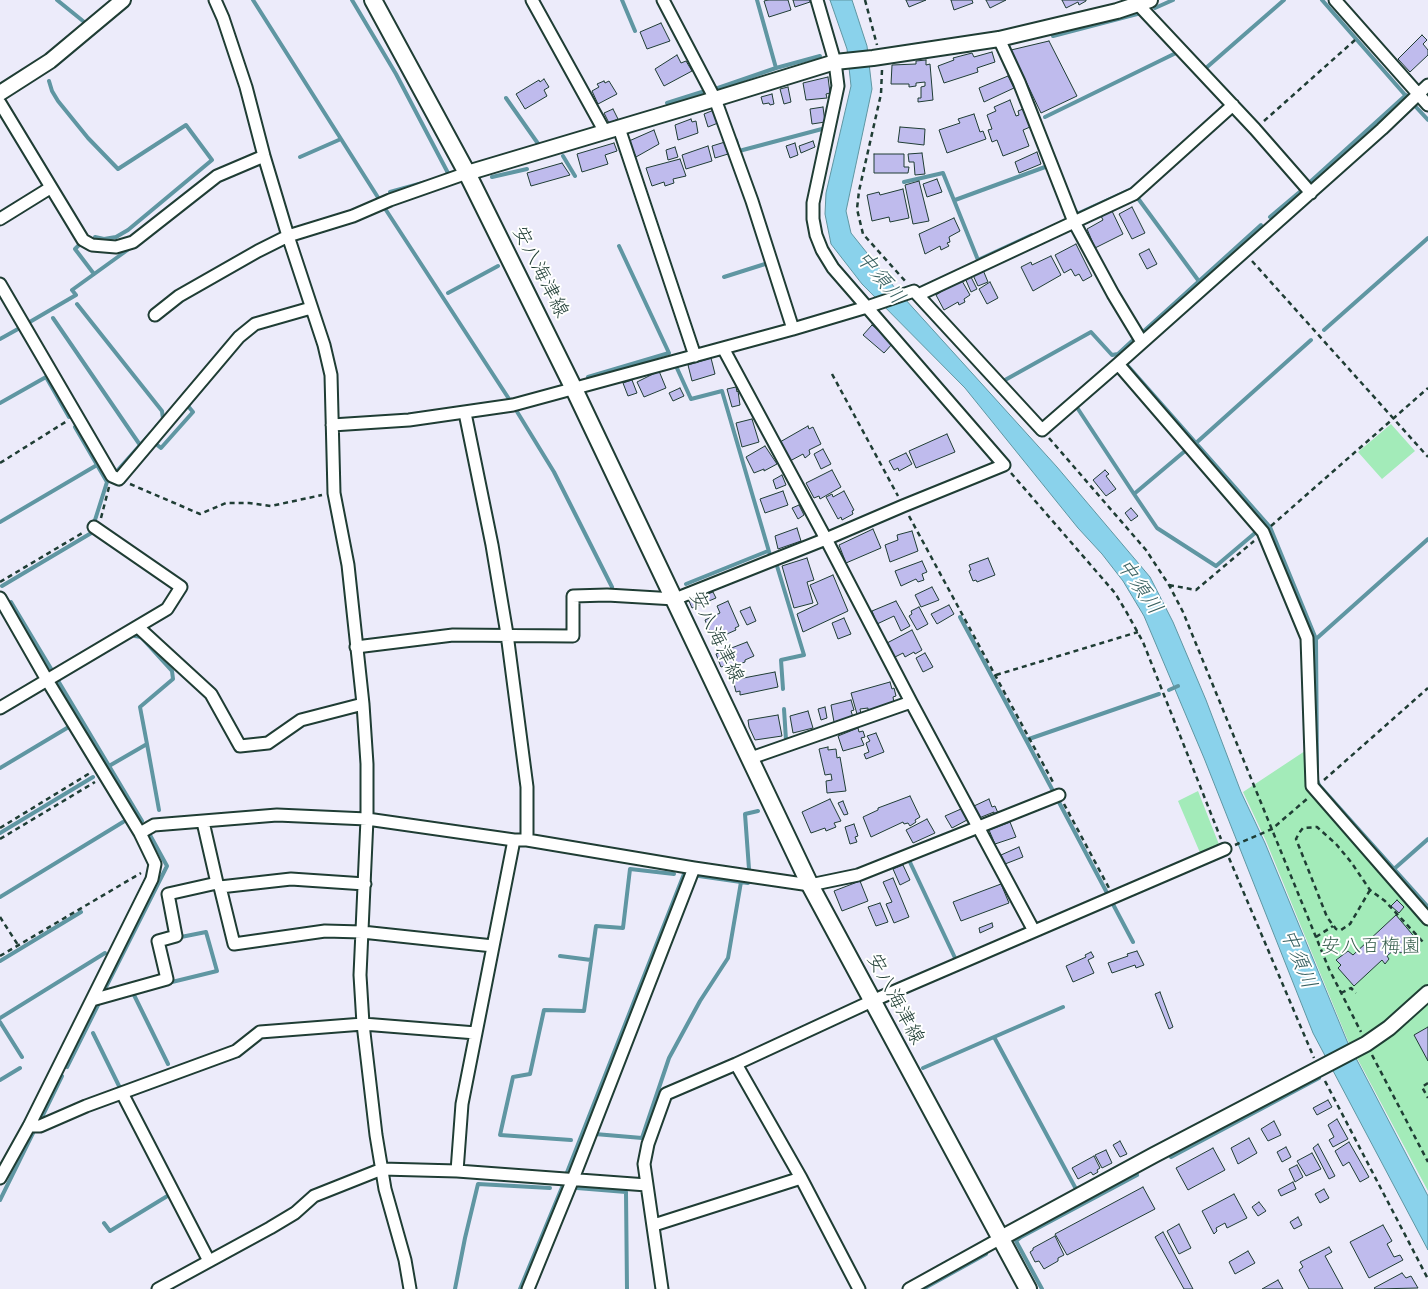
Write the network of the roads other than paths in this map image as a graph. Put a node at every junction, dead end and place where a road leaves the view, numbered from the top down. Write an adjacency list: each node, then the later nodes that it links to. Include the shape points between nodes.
1 (123, 0): 12 (street, via 50,61)
2 (214, 0): 20 (street, via 243,78)
3 (373, 0): 21 (main road, 安八海津線)
4 (532, 0): 19 (street)
5 (663, 0): 14 (street)
6 (817, 0): 10 (street)
7 (1335, 0): 13 (street)
8 (1141, 1): 9 (street, via 1117,11); 16 (street)
9 (999, 39): 10 (street); 25 (street)
10 (839, 61): 14 (street); 29 (street, via 838,86 812,203 813,219 822,250 833,268)
11 (1428, 86): 13 (street)
12 (0, 93)
13 (1418, 94): 17 (street); 23 (street)
14 (715, 99): 18 (street); 32 (street)
15 (0, 103): 22 (street)
16 (1234, 105): 23 (street); 25 (street, via 1134,194)
17 (1428, 105)
18 (619, 128): 19 (street); 35 (street)
19 (605, 132): 21 (street)
20 (264, 156): 22 (street, via 217,176 133,242 116,247 92,245 83,240); 26 (street)
21 (466, 173): 26 (street, via 353,216); 37 (main road, 安八海津線)
22 (50, 188): 24 (street)
23 (1311, 192): 33 (street)
24 (0, 219)
25 (1074, 222): 28 (street); 33 (street)
26 (288, 236): 30 (street); 31 (street, via 179,296)
27 (0, 284): 30 (street, via 116,478 239,337 255,324)
28 (912, 293): 29 (street); 36 (street, via 1042,430)
29 (873, 305): 32 (street); 41 (street, via 1004,465)
30 (311, 308): 39 (street, via 331,375)
31 (155, 316)
32 (793, 329): 34 (street)
33 (1142, 342): 36 (street)
34 (723, 348): 35 (street); 41 (street)
35 (695, 356): 37 (street)
36 (1118, 364): 64 (street, via 1263,532 1307,638 1312,786)
37 (574, 389): 38 (street, via 513,405); 43 (main road, 安八海津線)
38 (465, 413): 39 (street); 45 (street)
39 (332, 426): 46 (street, via 334,493 348,565)
40 (94, 527): 44 (street, via 181,587 168,609)
41 (826, 539): 43 (street); 48 (street)
42 (0, 598): 47 (street)
43 (675, 599): 45 (street, via 573,596 573,636); 51 (main road, 安八海津線)
44 (138, 627): 47 (street); 49 (street, via 211,694 240,746 268,743 301,720)
45 (508, 634): 46 (street, via 453,635); 58 (street, via 527,786)
46 (356, 647): 49 (street)
47 (47, 680): 50 (street); 56 (street)
48 (911, 702): 51 (street); 55 (street)
49 (363, 704): 53 (street)
50 (0, 708)
51 (751, 758): 63 (main road, 安八海津線)
52 (1059, 795): 55 (street)
53 (367, 819): 54 (street, via 277,815); 57 (street); 61 (street)
54 (203, 822): 56 (street, via 154,825); 62 (street)
55 (978, 826): 63 (street, via 858,875); 65 (street)
56 (140, 833): 69 (street, via 155,864 152,879)
57 (514, 840): 58 (street); 67 (street)
58 (527, 840): 60 (street)
59 (1229, 848): 65 (street)
60 (694, 868): 63 (street); 80 (street)
61 (365, 884): 62 (street, via 291,879); 66 (street)
62 (219, 885): 66 (street, via 234,944 325,930); 69 (street, via 168,894 176,936 158,941 167,979)
63 (810, 885): 70 (main road, 安八海津線)
64 (1428, 919)
65 (1034, 931): 70 (street)
66 (362, 932): 67 (street); 71 (street)
67 (493, 946): 72 (street)
68 (1428, 993): 83 (street, via 1389,1028 1364,1045)
69 (92, 1000): 75 (street)
70 (872, 1001): 73 (street); 83 (main road, 安八海津線)
71 (363, 1024): 72 (street); 74 (street, via 260,1032 236,1051); 76 (street)
72 (476, 1033): 77 (street, via 462,1104)
73 (736, 1064): 79 (street); 81 (street, via 666,1094 648,1144 644,1164)
74 (122, 1093): 75 (street, via 40,1126); 84 (street)
75 (30, 1126): 78 (street)
76 (382, 1169): 77 (street); 84 (street, via 314,1196 295,1213); 86 (street)
77 (457, 1171): 80 (street)
78 (0, 1178)
79 (801, 1178): 82 (street); 89 (street)
80 (573, 1179): 81 (street); 87 (street)
81 (647, 1185): 82 (street)
82 (654, 1225): 88 (street)
83 (1001, 1238): 90 (street); 91 (main road, 安八海津線)
84 (209, 1261): 85 (street)
85 (158, 1289)
86 (410, 1289)
87 (528, 1289)
88 (662, 1289)
89 (859, 1289)
90 (909, 1289)
91 (1028, 1289)

